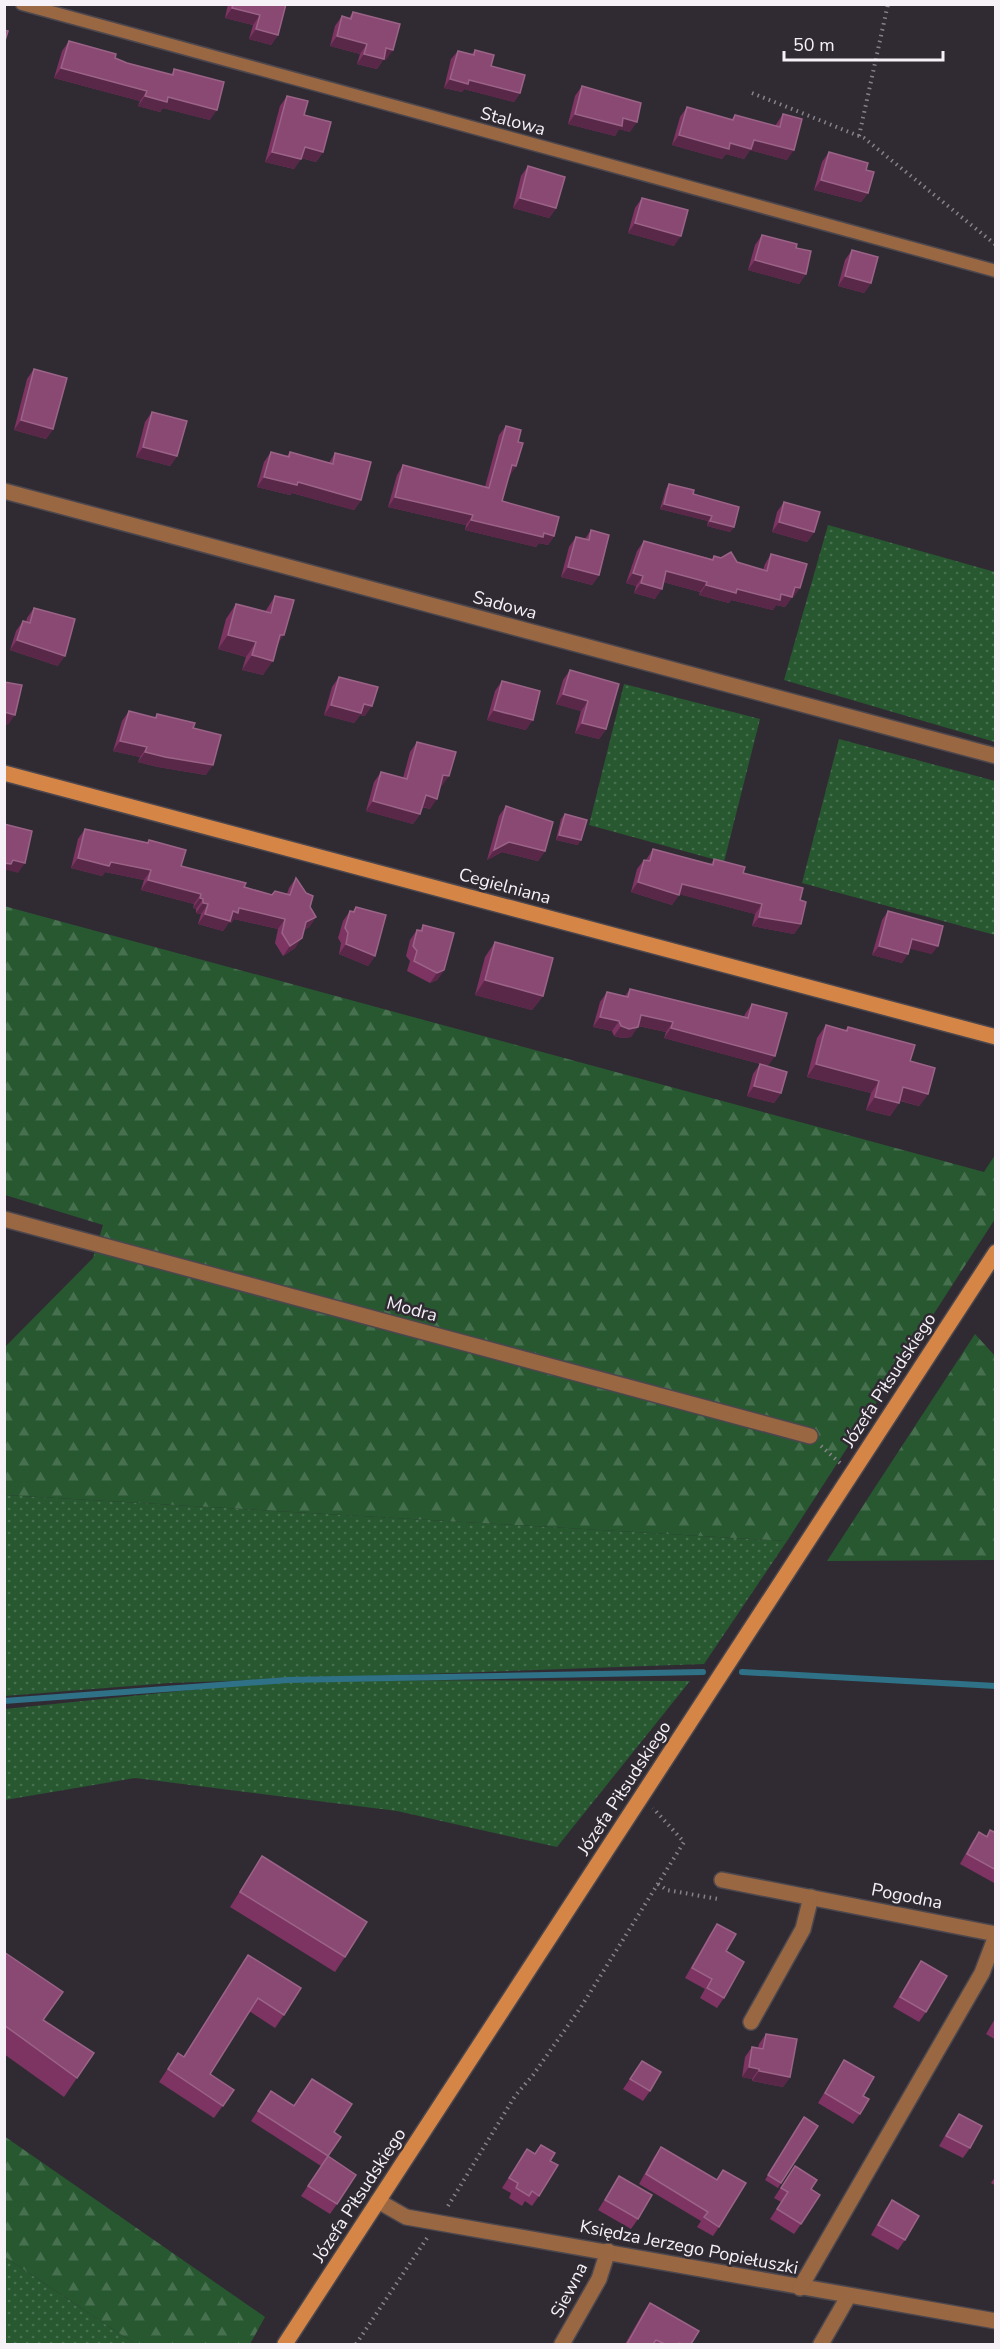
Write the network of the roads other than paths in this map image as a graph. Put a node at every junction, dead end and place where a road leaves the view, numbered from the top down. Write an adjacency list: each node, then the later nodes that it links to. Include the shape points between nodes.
1 (22, 4): 2 (lane, Stalowa)
2 (996, 271)
3 (4, 491): 4 (street, Sadowa)
4 (996, 756)
5 (4, 773): 6 (main road, Cegielniana)
6 (996, 1036)
7 (4, 1219): 9 (street, Modra)
8 (996, 1252): 14 (main road, Józefa Piłsudskiego)
9 (810, 1436)
10 (722, 1880): 11 (street, Pogodna)
11 (811, 1897): 12 (street, Pogodna); 13 (street, via 803,1929)
12 (996, 1935): 16 (street, via 982,1973)
13 (751, 2022)
14 (378, 2201): 15 (street, Księdza Jerzego Popiełuszki, via 406,2217); 19 (main road, Józefa Piłsudskiego)
15 (608, 2251): 16 (street, Księdza Jerzego Popiełuszki); 20 (street, Siewna, via 599,2279)
16 (800, 2288): 17 (street, Księdza Jerzego Popiełuszki)
17 (848, 2297): 18 (street, Księdza Jerzego Popiełuszki); 21 (street)
18 (996, 2321)
19 (285, 2344)
20 (562, 2344)
21 (821, 2344)

